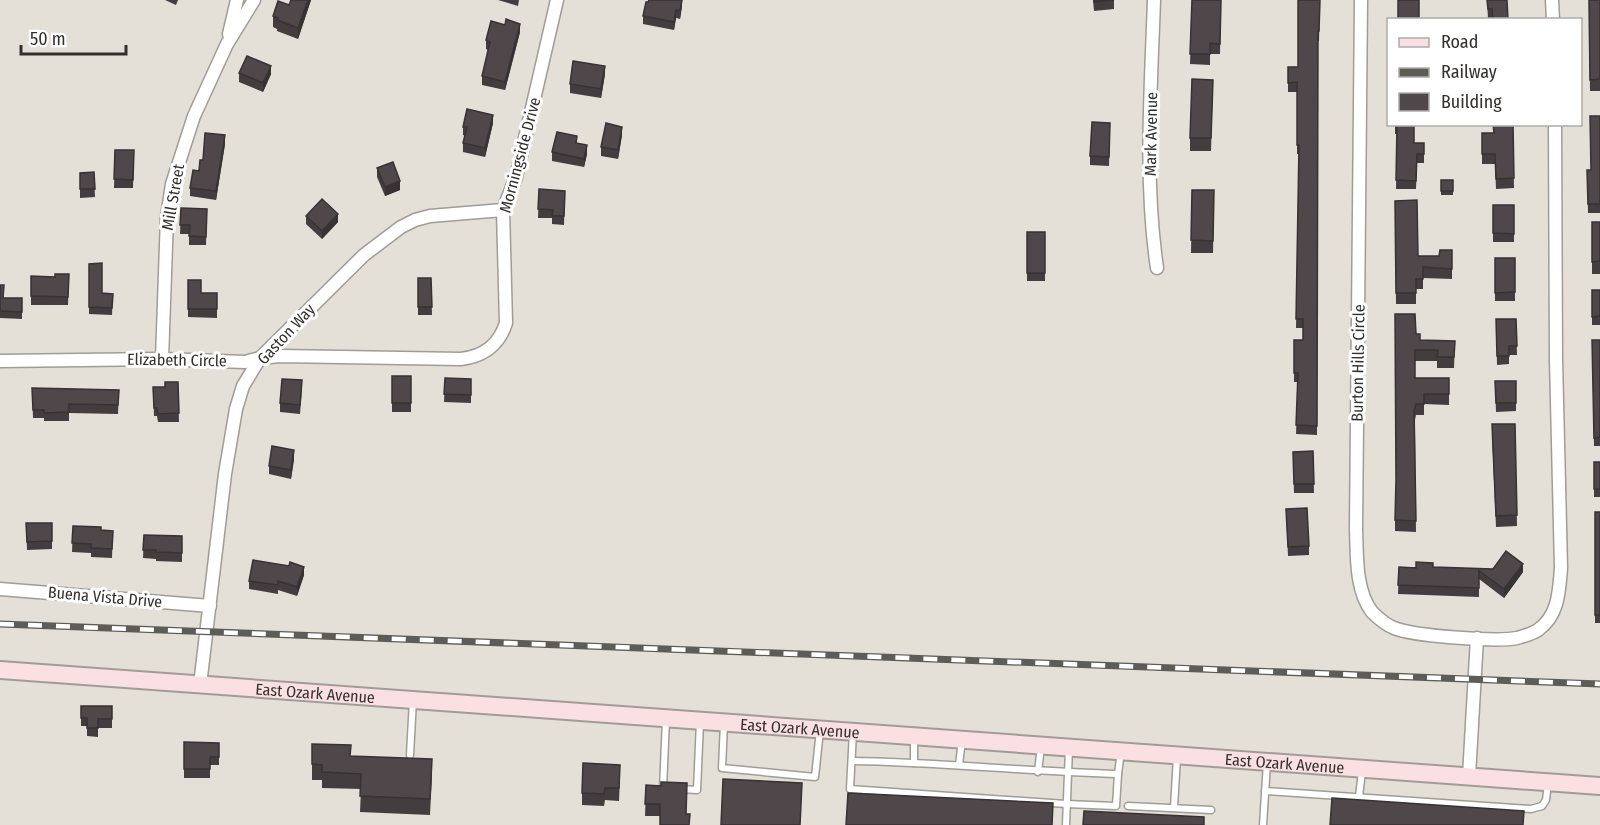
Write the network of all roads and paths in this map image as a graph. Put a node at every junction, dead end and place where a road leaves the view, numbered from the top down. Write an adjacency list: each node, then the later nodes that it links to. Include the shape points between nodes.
1 (237, 0): 8 (street, Mill Street)
2 (254, 0): 8 (street, Mill Street)
3 (557, 0): 10 (street, Morningside Drive, via 516,177)
4 (1154, 0): 11 (street, Mark Avenue, via 1150,196)
5 (1361, 0): 18 (street, Burton Hills Circle, via 1356,528 1363,595 1371,610 1394,628)
6 (1552, 0): 7 (street)
7 (1553, 18)
8 (227, 44): 13 (street, Mill Street, via 194,116 172,184 167,217)
9 (1555, 126): 18 (street, Burton Hills Circle, via 1559,596 1547,621 1533,632 1515,638)
10 (503, 210): 12 (street, Gaston Way, via 430,216 401,227 364,255); 14 (street, Morningside Drive, via 506,323 495,344 474,358)
11 (1157, 268)
12 (260, 358): 13 (street, Elizabeth Circle, via 245,362); 14 (street, Elizabeth Circle); 17 (street, Gaston Way, via 243,386 236,409)
13 (162, 359): 15 (street, Elizabeth Circle)
14 (461, 359)
15 (0, 361)
16 (0, 589): 17 (street, Buena Vista Drive)
17 (210, 606): 20 (street, Gaston Way)
18 (1477, 638): 42 (street)
19 (0, 669): 20 (main road, East Ozark Avenue)
20 (200, 685): 21 (main road, East Ozark Avenue)
21 (413, 699): 22 (main road, East Ozark Avenue); 32 (lane)
22 (666, 718): 23 (main road, East Ozark Avenue); 23 (lane, via 663,789 697,790)
23 (700, 720): 24 (main road, East Ozark Avenue)
24 (724, 722): 25 (main road, East Ozark Avenue); 25 (lane, via 722,768 815,777)
25 (820, 729): 26 (main road, East Ozark Avenue)
26 (854, 731): 27 (main road, East Ozark Avenue); 34 (lane)
27 (914, 736): 28 (main road, East Ozark Avenue); 36 (lane)
28 (962, 739): 29 (main road, East Ozark Avenue); 37 (lane)
29 (1041, 745): 30 (main road, East Ozark Avenue); 39 (lane)
30 (1070, 747): 31 (main road, East Ozark Avenue); 40 (lane)
31 (1121, 751): 33 (main road, East Ozark Avenue); 41 (lane)
32 (410, 755)
33 (1177, 755): 35 (main road, East Ozark Avenue); 51 (lane)
34 (852, 761): 36 (lane); 48 (lane, via 850,789)
35 (1268, 761): 38 (main road, East Ozark Avenue); 45 (lane)
36 (914, 763): 37 (lane)
37 (959, 765): 39 (lane)
38 (1363, 768): 42 (main road, East Ozark Avenue); 47 (lane)
39 (1038, 772): 40 (lane)
40 (1067, 774): 41 (lane); 48 (lane)
41 (1118, 774): 49 (lane, via 1116,806)
42 (1469, 776): 43 (main road, East Ozark Avenue)
43 (1548, 782): 44 (main road, East Ozark Avenue); 47 (lane, via 1546,800 1542,806 1531,809)
44 (1600, 786)
45 (1265, 791): 47 (lane); 54 (lane)
46 (1088, 794): 49 (lane)
47 (1359, 797)
48 (1066, 804): 49 (lane); 53 (lane)
49 (1088, 804)
50 (1128, 806): 51 (lane)
51 (1174, 807): 52 (lane)
52 (1211, 810)
53 (1066, 825)
54 (1263, 825)

